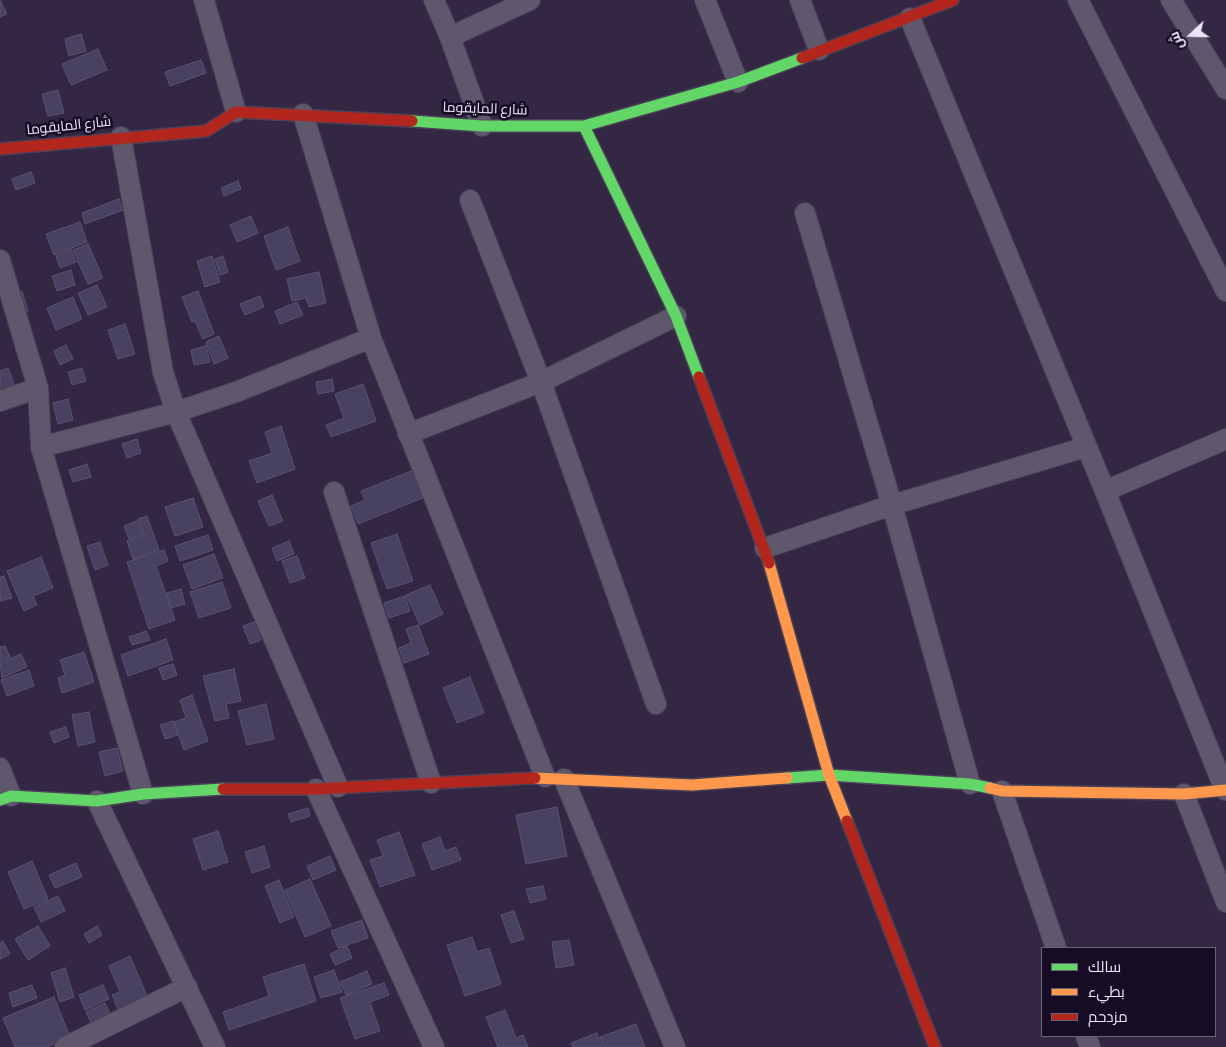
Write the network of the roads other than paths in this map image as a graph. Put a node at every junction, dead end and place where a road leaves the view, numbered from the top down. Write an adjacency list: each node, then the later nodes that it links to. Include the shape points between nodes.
1 (204, 0): 14 (street)
2 (434, 0): 10 (street)
3 (530, 0): 10 (street)
4 (705, 0): 12 (street)
5 (800, 0): 11 (street)
6 (953, 0): 9 (street, شارع المايقوما)
7 (1078, 0): 23 (street)
8 (1171, 0): 13 (street)
9 (910, 18): 11 (street, شارع المايقوما); 33 (street)
10 (450, 37): 16 (street)
11 (820, 50): 12 (street, شارع المايقوما)
12 (738, 82): 17 (street, شارع المايقوما)
13 (1226, 89)
14 (236, 112): 15 (street, شارع المايقوما); 18 (street, شارع المايقوما, via 206,131)
15 (303, 114): 16 (street, شارع المايقوما); 25 (street)
16 (482, 126): 17 (street, شارع المايقوما)
17 (584, 126): 24 (street)
18 (121, 137): 19 (street, شارع المايقوما); 29 (street, via 161,363)
19 (0, 149)
20 (470, 200): 26 (street)
21 (805, 213): 36 (street)
22 (0, 260): 27 (street)
23 (1226, 291)
24 (676, 316): 26 (street); 37 (street)
25 (371, 338): 29 (street, via 236,392); 30 (street)
26 (541, 382): 30 (street); 38 (street)
27 (38, 388): 28 (street); 32 (street)
28 (0, 401)
29 (176, 412): 32 (street); 44 (street)
30 (408, 434): 41 (street)
31 (1226, 439): 34 (street)
32 (41, 447): 48 (street)
33 (1086, 448): 34 (street); 36 (street)
34 (1105, 490): 46 (street)
35 (334, 492): 42 (street)
36 (892, 505): 37 (street); 43 (street)
37 (765, 548): 40 (street)
38 (656, 704)
39 (0, 768): 50 (street)
40 (829, 775): 41 (street, via 692,785); 43 (street); 59 (street)
41 (554, 778): 42 (street); 58 (street)
42 (431, 783): 44 (street)
43 (970, 784): 47 (street)
44 (338, 787): 45 (street)
45 (316, 789): 48 (street); 57 (street)
46 (1226, 790): 49 (street)
47 (1002, 791): 49 (street); 53 (street)
48 (143, 794): 51 (street)
49 (1184, 794): 52 (street)
50 (6, 798): 51 (street)
51 (97, 801): 54 (street)
52 (1226, 902)
53 (1056, 947)
54 (187, 986): 55 (street); 56 (street)
55 (65, 1047)
56 (215, 1047)
57 (434, 1047)
58 (675, 1047)
59 (935, 1047)

